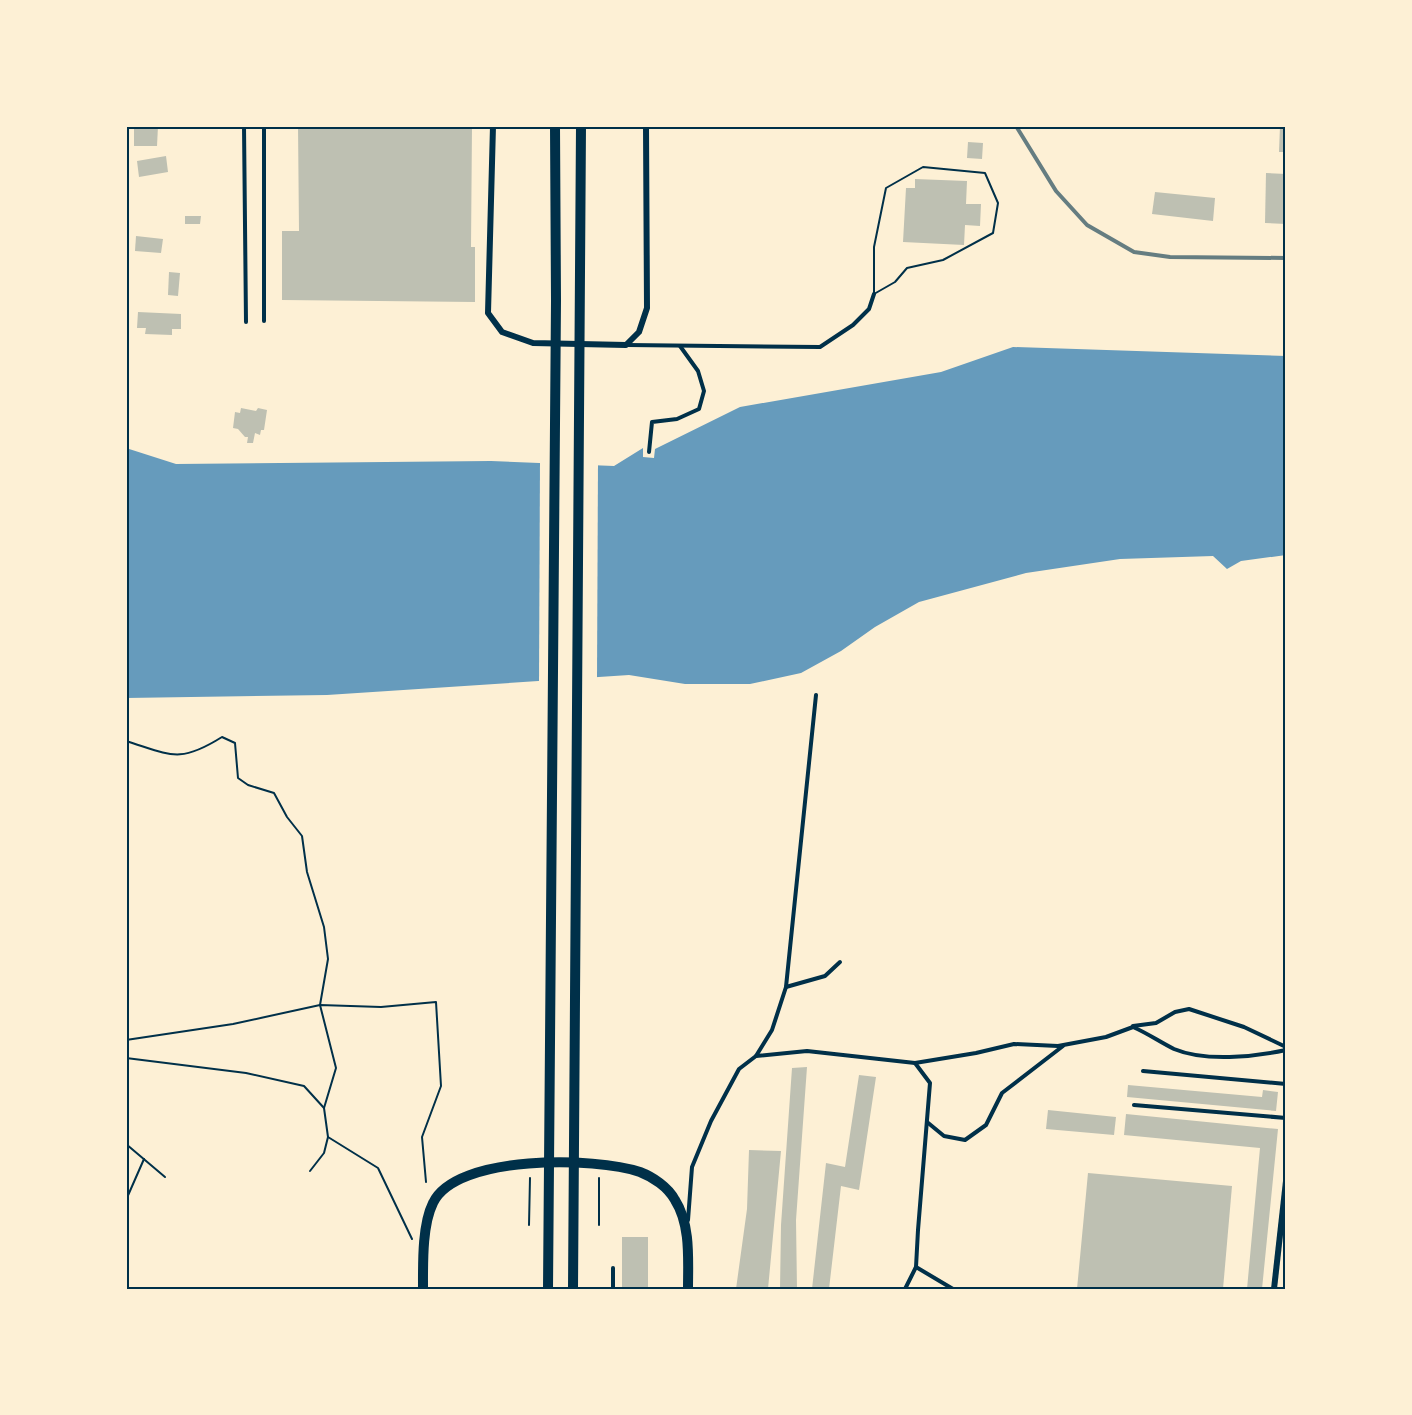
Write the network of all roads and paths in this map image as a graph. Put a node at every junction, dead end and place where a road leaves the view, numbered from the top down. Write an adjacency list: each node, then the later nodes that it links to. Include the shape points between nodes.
1 (244, 126): 9 (lane)
2 (264, 126): 8 (lane)
3 (493, 126): 10 (street, via 488,314 502,332 533,343)
4 (555, 126): 48 (main road)
5 (581, 126): 49 (main road)
6 (646, 126): 10 (street, via 646,308 639,332)
7 (874, 294): 7 (path, via 895,282 907,268 943,260 993,233 998,203 985,173 923,167 886,188 874,247); 11 (lane, via 869,309 853,325 820,347)
8 (264, 321)
9 (246, 322)
10 (626, 345): 11 (lane)
11 (680, 345): 12 (lane, via 698,370 704,391 699,409 678,419 652,422)
12 (649, 452)
13 (816, 695): 16 (lane)
14 (126, 741): 17 (path, via 175,756 200,751 222,737 236,743 238,778 274,793 302,836 307,872 324,927 328,959)
15 (840, 962): 16 (lane, via 825,976)
16 (786, 987): 22 (lane, via 772,1030)
17 (321, 1005): 19 (path, via 233,1024); 28 (path, via 336,1068); 39 (path, via 381,1007 436,1002 441,1086 422,1137)
18 (1133, 1026): 20 (lane, via 1106,1037); 21 (lane, via 1191,1054 1254,1056); 21 (lane, via 1156,1023 1189,1009 1244,1027)
19 (126, 1040)
20 (1066, 1045): 24 (lane, via 1014,1044); 30 (lane, via 1002,1093 986,1125 965,1140 944,1136)
21 (1286, 1049)
22 (756, 1056): 24 (lane, via 807,1051); 43 (lane, via 739,1069 696,1158)
23 (126, 1058): 28 (path, via 246,1073 304,1086)
24 (915, 1063): 30 (lane, via 930,1083)
25 (1143, 1071): 26 (lane)
26 (1286, 1084)
27 (1134, 1105): 29 (lane)
28 (324, 1108): 31 (path)
29 (1286, 1118)
30 (926, 1122): 45 (lane)
31 (328, 1137): 34 (path, via 324,1154); 44 (path, via 378,1168)
32 (126, 1144): 33 (path)
33 (144, 1158): 35 (path); 40 (path)
34 (310, 1171)
35 (165, 1178)
36 (530, 1178): 41 (path)
37 (599, 1178): 42 (path)
38 (1286, 1181): 54 (street)
39 (426, 1182)
40 (126, 1200)
41 (529, 1225)
42 (599, 1225)
43 (687, 1233): 47 (main road, via 675,1199 662,1185 642,1173 617,1166 529,1163 468,1174 446,1187 433,1202 427,1226); 51 (main road)
44 (413, 1241)
45 (916, 1267): 52 (lane); 53 (lane)
46 (613, 1268): 50 (lane)
47 (423, 1289)
48 (548, 1289)
49 (573, 1289)
50 (613, 1289)
51 (688, 1289)
52 (905, 1289)
53 (952, 1289)
54 (1274, 1289)

